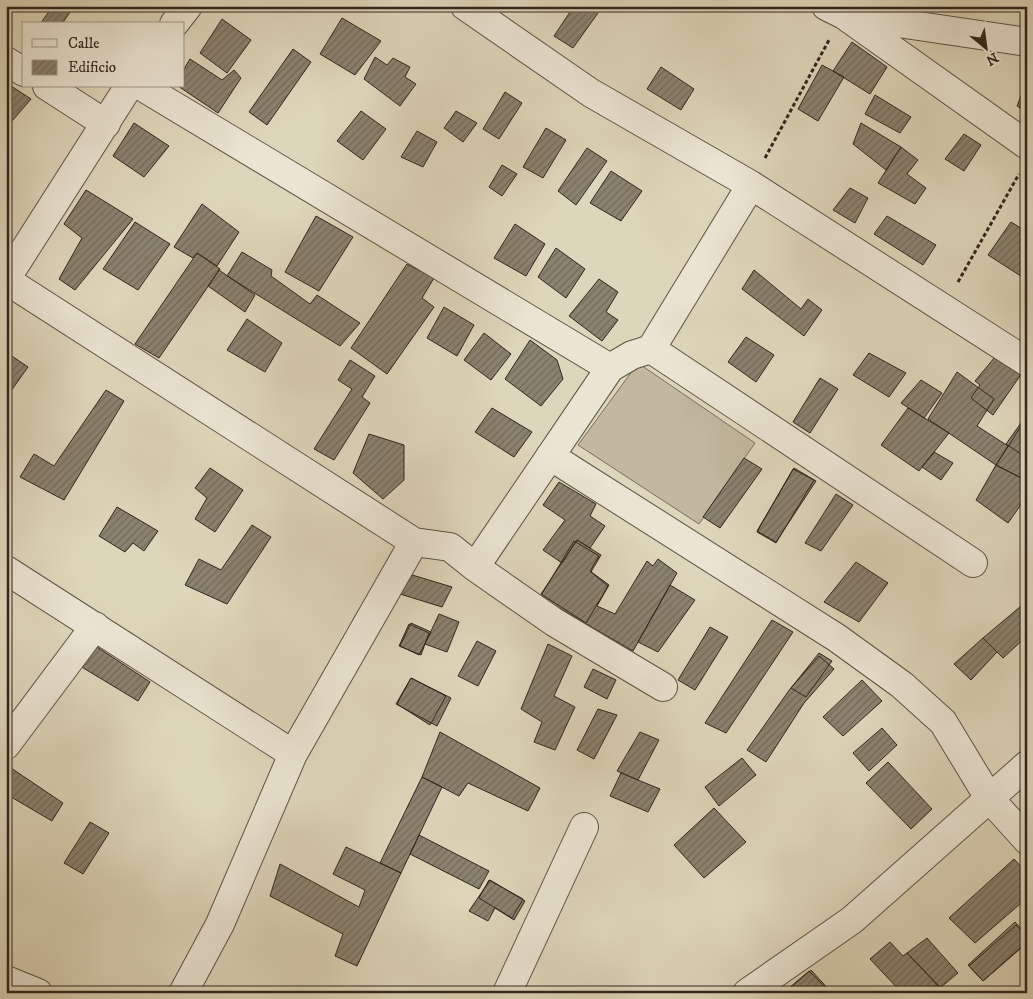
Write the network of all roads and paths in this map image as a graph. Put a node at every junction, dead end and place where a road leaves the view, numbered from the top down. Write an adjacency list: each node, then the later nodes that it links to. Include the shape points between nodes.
1 (188, 6): 4 (street)
2 (465, 6): 13 (street, via 591,94)
3 (835, 10): 5 (street); 12 (street); 13 (path)
4 (176, 22)
5 (1027, 42)
6 (6, 61): 7 (street)
7 (22, 71)
8 (50, 88): 11 (street)
9 (128, 88): 11 (street)
10 (144, 88): 18 (street)
11 (106, 124): 14 (street)
12 (1024, 157): 15 (path)
13 (750, 185): 15 (street); 16 (street)
14 (6, 279): 20 (street)
15 (942, 308): 17 (street)
16 (651, 350): 18 (street, via 632,355); 21 (street)
17 (1027, 362)
18 (610, 368): 19 (street)
19 (550, 456): 22 (street); 29 (street, via 837,638 902,685 943,722)
20 (414, 542): 22 (street, via 450,547); 27 (street)
21 (973, 563)
22 (475, 567): 25 (street, via 554,622)
23 (6, 570): 24 (street)
24 (95, 626): 26 (street); 27 (street)
25 (662, 686)
26 (6, 746)
27 (293, 754): 34 (street, via 220,924)
28 (1027, 765): 29 (street)
29 (988, 798): 31 (street); 36 (street, via 852,920)
30 (584, 827): 35 (street)
31 (1027, 840)
32 (6, 980): 33 (street)
33 (38, 993)
34 (182, 993)
35 (507, 993)
36 (748, 993)

